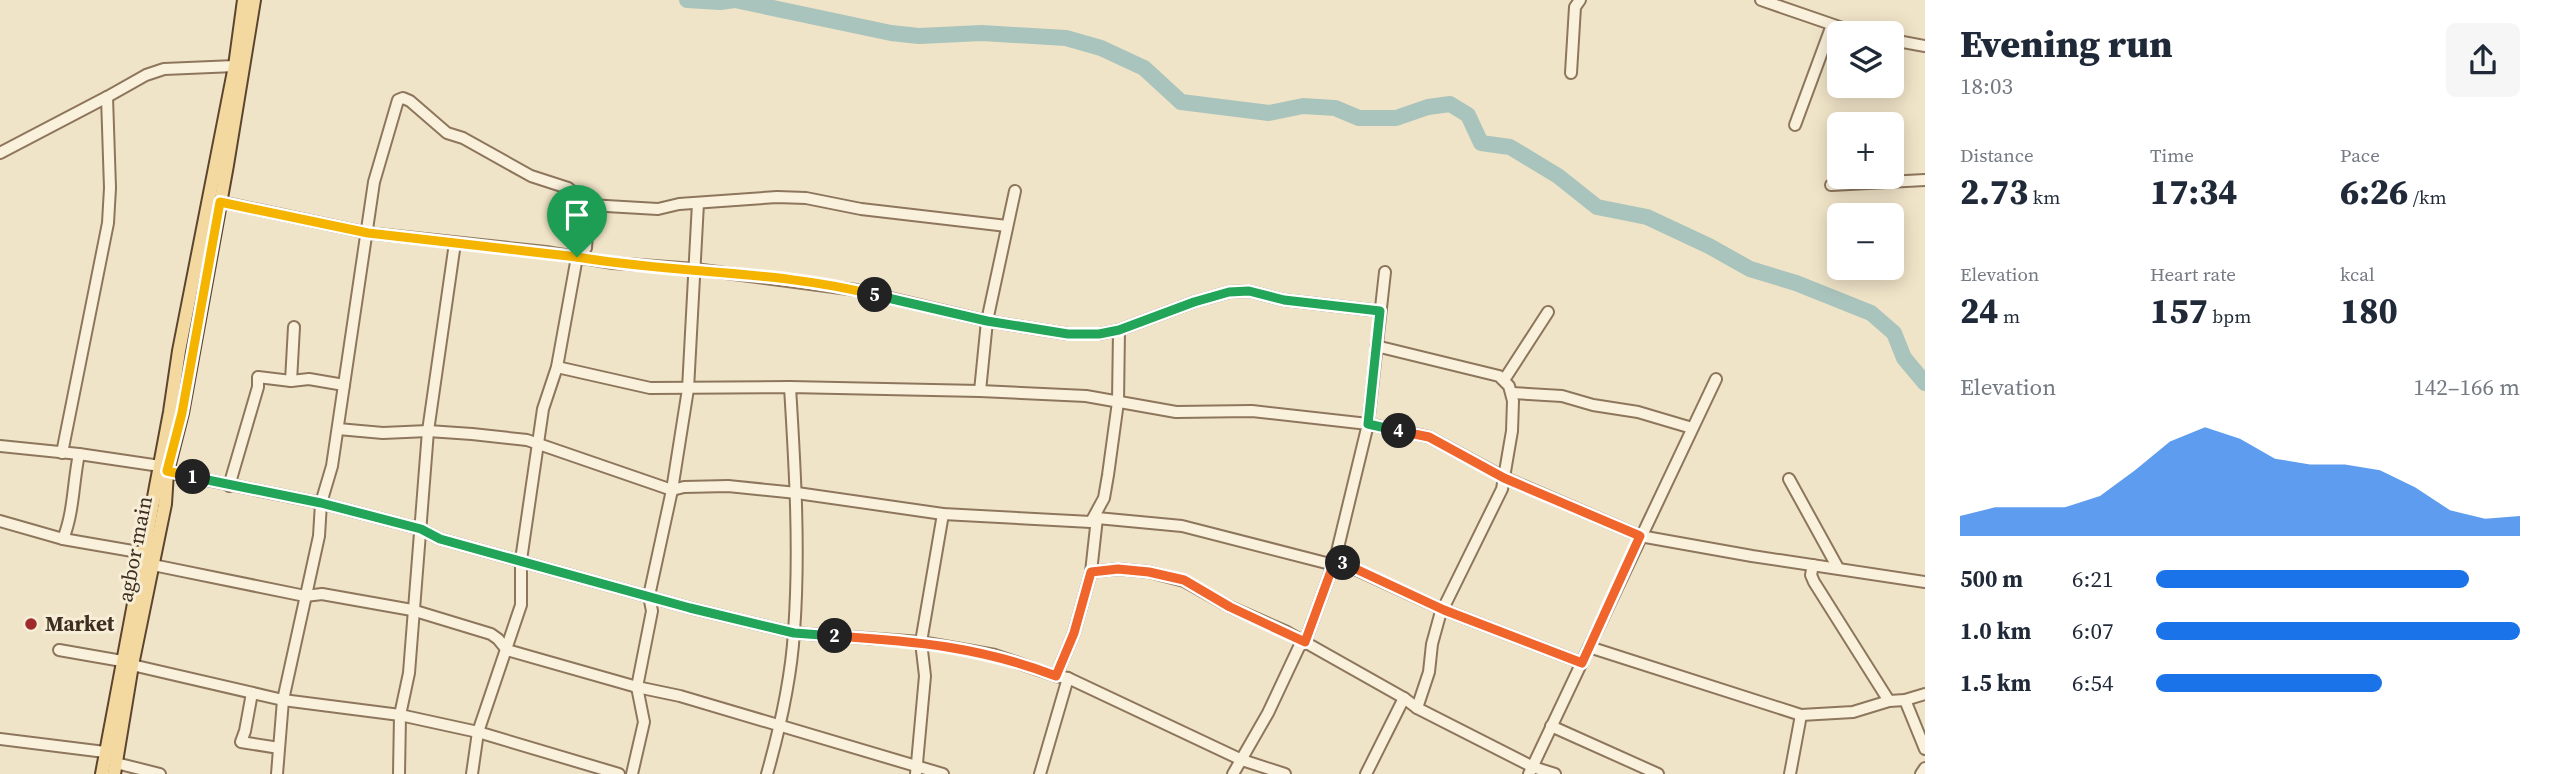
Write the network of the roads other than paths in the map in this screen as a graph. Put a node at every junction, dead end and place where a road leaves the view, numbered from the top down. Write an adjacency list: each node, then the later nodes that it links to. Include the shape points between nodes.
1 (244, 0): 9 (main road, agbor main)
2 (254, 0): 14 (main road, agbor main)
3 (1580, 0): 10 (street, via 1575,8)
4 (1766, 1): 5 (street)
5 (1827, 23)
6 (1827, 39): 12 (street)
7 (1904, 42): 8 (street)
8 (1925, 46)
9 (235, 66): 11 (street, via 164,69); 14 (main road, agbor main)
10 (1572, 73)
11 (107, 97): 13 (street); 49 (street, via 107,223)
12 (1796, 125)
13 (0, 153)
14 (221, 163): 18 (main road, agbor main); 51 (main road, agbor main)
15 (1925, 180): 16 (street)
16 (1904, 181)
17 (1015, 191): 21 (street)
18 (220, 202): 22 (street); 51 (main road, agbor main, via 182,413)
19 (698, 203): 20 (street, via 658,209); 21 (street, via 806,198); 25 (street)
20 (589, 205): 22 (street, via 568,188 531,176 447,133 403,98 398,100 383,146); 24 (street, via 586,248)
21 (1007, 226): 29 (street)
22 (368, 233): 23 (street); 37 (street)
23 (455, 243): 24 (street); 46 (street)
24 (577, 257): 25 (street); 33 (street)
25 (695, 269): 29 (street, via 856,290); 39 (street)
26 (1385, 272): 27 (street)
27 (1380, 311): 31 (street, via 1229,292); 32 (street)
28 (1548, 312): 35 (street)
29 (987, 321): 31 (street, via 1068,334); 40 (street)
30 (294, 327): 36 (street)
31 (1119, 330): 42 (street)
32 (1376, 346): 35 (street); 43 (street)
33 (556, 367): 39 (street, via 650,388); 47 (street, via 542,410)
34 (1716, 379): 45 (street)
35 (1504, 380): 41 (street)
36 (291, 381): 37 (street); 54 (street, via 258,377)
37 (344, 385): 44 (street)
38 (790, 387): 39 (street); 40 (street); 56 (street)
39 (688, 389): 55 (street)
40 (980, 391): 42 (street)
41 (1512, 393): 45 (street, via 1562,396); 52 (street, via 1512,432)
42 (1118, 402): 43 (street, via 1176,412 1252,411); 57 (street)
43 (1368, 424): 52 (street, via 1429,437); 68 (street)
44 (338, 429): 46 (street); 58 (street)
45 (1692, 429): 64 (street)
46 (428, 431): 47 (street); 63 (street)
47 (539, 444): 55 (street); 67 (street)
48 (0, 446): 49 (street)
49 (62, 453): 50 (street)
50 (79, 454): 51 (street); 65 (street)
51 (163, 469): 54 (street); 66 (main road, agbor main); 69 (main road, agbor main, via 165,504)
52 (1504, 478): 64 (street); 77 (street)
53 (1788, 479): 71 (street)
54 (229, 486): 58 (street)
55 (672, 491): 56 (street, via 728,486); 75 (street)
56 (797, 494): 59 (street); 78 (street)
57 (1104, 499): 60 (street); 61 (street)
58 (321, 503): 63 (street); 74 (street, via 319,536)
59 (943, 514): 61 (street); 79 (street)
60 (1111, 519): 61 (street); 68 (street, via 1182,526)
61 (1094, 520): 72 (street)
62 (0, 521): 65 (street)
63 (421, 529): 67 (street, via 440,539); 76 (street)
64 (1640, 536): 70 (street); 81 (street)
65 (63, 539): 66 (street)
66 (144, 553): 69 (street); 84 (main road, agbor main)
67 (521, 560): 75 (street); 83 (street, via 521,606)
68 (1334, 563): 77 (street); 80 (street)
69 (153, 565): 74 (street); 84 (main road, agbor main)
70 (1813, 565): 71 (street); 93 (street, via 1814,582)
71 (1838, 568): 73 (street)
72 (1091, 572): 80 (street, via 1118,569 1184,580); 86 (street)
73 (1925, 582)
74 (305, 596): 76 (street, via 322,594); 92 (street)
75 (649, 596): 78 (street); 88 (street, via 652,611)
76 (412, 610): 83 (street, via 491,634); 96 (street, via 409,673)
77 (1444, 610): 85 (street); 95 (street)
78 (794, 633): 79 (street); 98 (street)
79 (921, 642): 86 (street, via 995,655); 108 (street, via 925,676)
80 (1305, 642): 91 (street); 105 (street)
81 (1589, 647): 85 (street); 97 (street)
82 (59, 650): 84 (street)
83 (507, 650): 88 (street); 100 (street)
84 (127, 663): 89 (street); 104 (main road, agbor main); 106 (main road, agbor main)
85 (1582, 663): 99 (street)
86 (1056, 676): 87 (street)
87 (1068, 678): 105 (street); 119 (street)
88 (637, 687): 98 (street); 116 (street, via 644,722)
89 (252, 693): 92 (street); 102 (street, via 241,742)
90 (1925, 694): 94 (street)
91 (1404, 698): 95 (street); 122 (street)
92 (282, 700): 96 (street); 102 (street)
93 (1889, 701): 94 (street); 97 (street, via 1853,712)
94 (1905, 701): 103 (street)
95 (1417, 708): 109 (street)
96 (400, 715): 100 (street); 113 (street)
97 (1801, 715): 125 (street)
98 (780, 726): 108 (street); 117 (street)
99 (1551, 726): 109 (street); 124 (street)
100 (478, 732): 114 (street); 115 (street)
101 (0, 739): 104 (street)
102 (279, 748): 112 (street)
103 (1925, 749)
104 (105, 752): 110 (main road, agbor main)
105 (1242, 760): 120 (street); 121 (street)
106 (115, 768): 111 (street)
107 (1925, 768): 126 (street)
108 (916, 770): 118 (street)
109 (1531, 771): 123 (street)
110 (102, 774)
111 (160, 774)
112 (277, 774)
113 (398, 774)
114 (472, 774)
115 (619, 774)
116 (632, 774)
117 (767, 774)
118 (943, 774)
119 (1040, 774)
120 (1233, 774)
121 (1285, 774)
122 (1366, 774)
123 (1555, 774)
124 (1658, 774)
125 (1790, 774)
126 (1922, 774)

